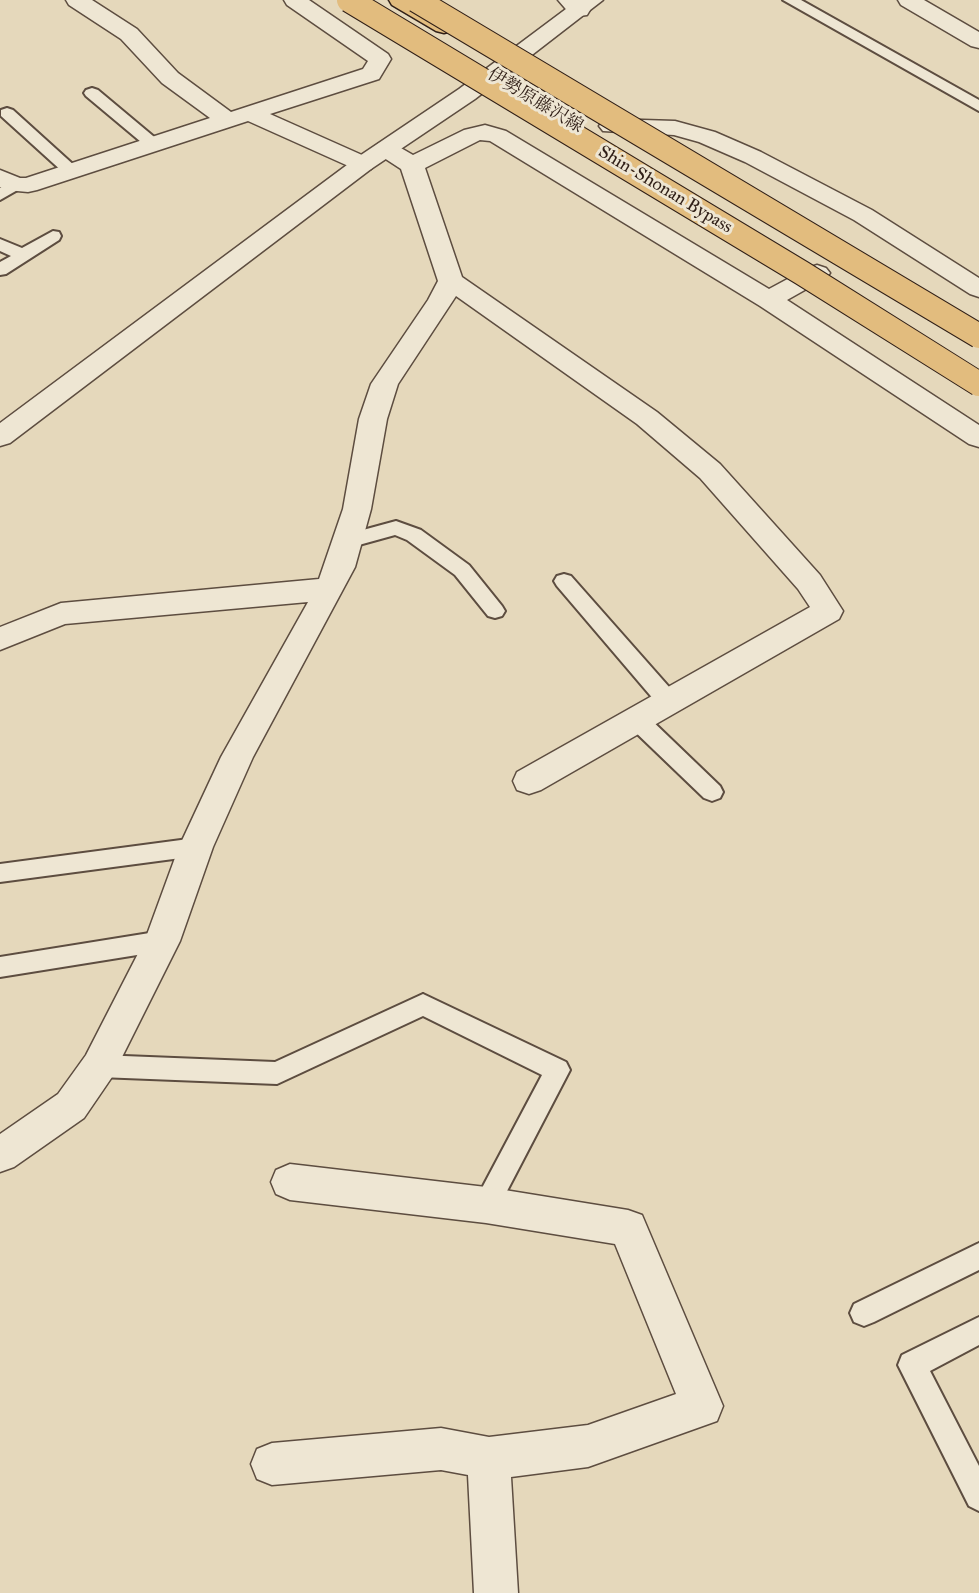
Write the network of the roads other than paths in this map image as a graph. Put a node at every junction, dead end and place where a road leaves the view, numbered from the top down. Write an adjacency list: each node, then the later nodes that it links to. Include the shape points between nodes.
1 (77, 0): 17 (street, via 129,34 170,78)
2 (295, 0): 16 (street, via 380,59 371,74)
3 (331, 0): 10 (street)
4 (349, 0): 35 (main road, Shin-Shonan Bypass, bridge)
5 (400, 0): 12 (main road, 伊勢原藤沢線)
6 (416, 0): 32 (main road, Shin-Shonan Bypass, bridge)
7 (790, 0): 14 (lane)
8 (909, 0): 11 (street)
9 (580, 3): 12 (street)
10 (372, 4): 12 (main road, 伊勢原藤沢線)
11 (979, 41)
12 (500, 70): 18 (main road, 伊勢原藤沢線); 20 (street); 28 (main road, 伊勢原藤沢線)
13 (92, 93): 19 (lane)
14 (979, 106)
15 (7, 113): 22 (lane)
16 (250, 114): 17 (street); 20 (street)
17 (227, 120): 19 (street)
18 (611, 126): 30 (street, via 675,128 753,157 863,215); 33 (main road, 伊勢原藤沢線)
19 (153, 144): 22 (street)
20 (374, 157): 21 (street); 36 (street)
21 (412, 165): 29 (street); 31 (street, via 472,135 485,132 498,136)
22 (70, 170): 23 (street, via 28,185)
23 (5, 186)
24 (53, 236): 26 (lane)
25 (0, 244): 26 (lane)
26 (23, 255): 27 (lane)
27 (0, 270)
28 (817, 273): 31 (street); 34 (main road, 伊勢原藤沢線)
29 (451, 280): 38 (street, via 385,384 373,419); 43 (street, via 647,418 710,471 809,582 828,612)
30 (979, 289)
31 (769, 300): 37 (street)
32 (979, 336)
33 (979, 346)
34 (979, 374)
35 (979, 384)
36 (0, 437)
37 (979, 438)
38 (348, 541): 40 (street); 41 (lane, via 396,528 414,535 462,570)
39 (564, 581): 43 (lane)
40 (330, 589): 42 (street, via 62,614); 47 (street, via 237,757)
41 (495, 611)
42 (0, 639)
43 (669, 702): 44 (street)
44 (637, 720): 45 (street); 46 (lane)
45 (529, 781)
46 (712, 792)
47 (196, 847): 48 (lane); 49 (street)
48 (0, 873)
49 (162, 941): 50 (lane); 51 (street)
50 (0, 967)
51 (99, 1066): 52 (street, via 71,1106); 54 (lane, via 277,1073 423,1004 557,1070)
52 (0, 1155)
53 (290, 1182): 54 (street)
54 (486, 1205): 58 (street, via 628,1228 702,1406 588,1446)
55 (979, 1256): 56 (lane)
56 (864, 1313)
57 (979, 1330): 60 (lane, via 912,1365)
58 (489, 1458): 59 (street, via 441,1449); 61 (street)
59 (272, 1464)
60 (979, 1496)
61 (496, 1593)

